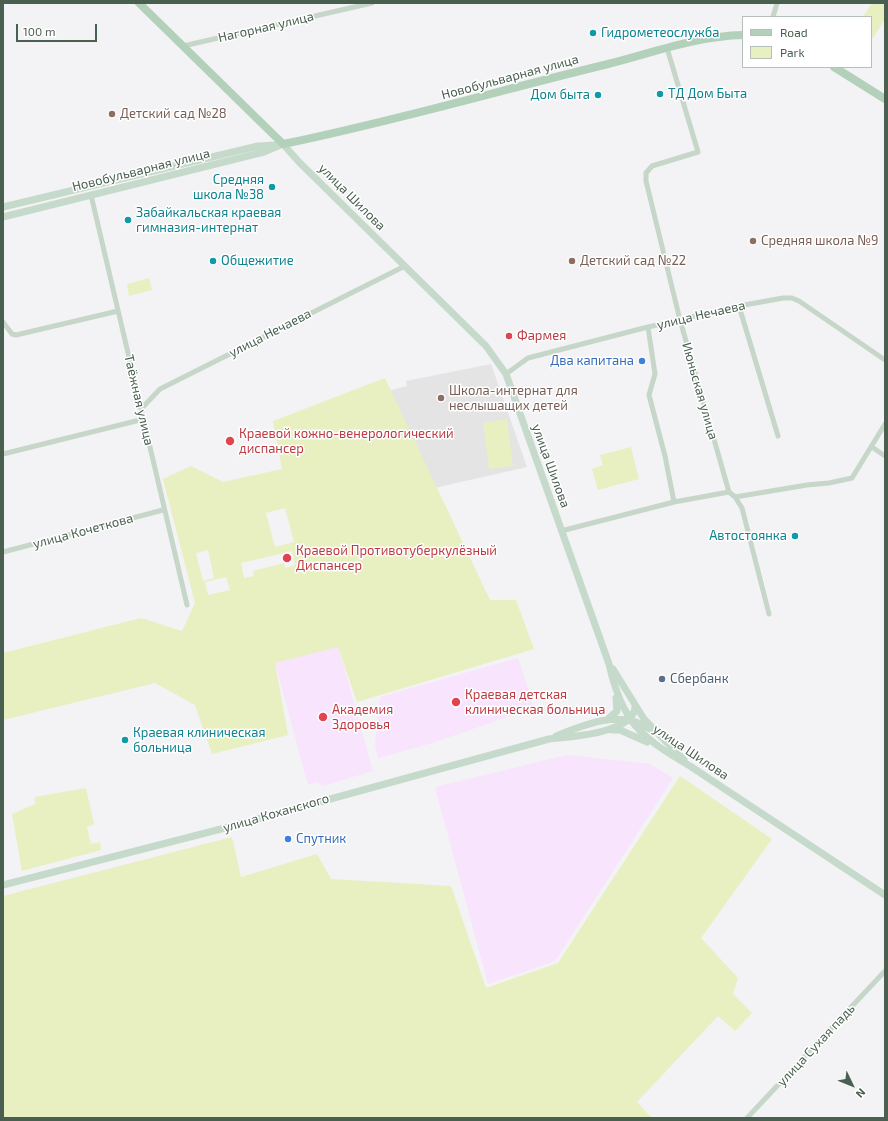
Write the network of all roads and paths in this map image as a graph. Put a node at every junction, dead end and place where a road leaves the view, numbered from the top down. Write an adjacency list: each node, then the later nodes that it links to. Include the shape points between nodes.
1 (139, 3): 6 (main road, улица Шилова)
2 (372, 3): 6 (street, Нагорная улица)
3 (777, 3): 4 (street)
4 (773, 16)
5 (742, 35): 7 (main road, Новобульварная улица)
6 (183, 46): 10 (main road, улица Шилова)
7 (667, 48): 10 (main road, Новобульварная улица, via 401,117); 17 (street, Июньская улица, via 698,152 652,166 646,173 646,181)
8 (836, 68): 9 (main road)
9 (885, 99)
10 (284, 144): 11 (main road, Новобульварная улица, via 264,152); 12 (main road, Новобульварная улица, via 250,148); 14 (main road, улица Шилова, via 299,162)
11 (91, 195): 13 (main road, Новобульварная улица); 16 (street, Таёжная улица)
12 (3, 206)
13 (3, 217)
14 (405, 266): 21 (main road, улица Шилова, via 486,346); 22 (street, улица Нечаева, via 160,389)
15 (739, 306): 17 (street, улица Нечаева); 20 (street, улица Нечаева, via 792,298); 25 (street)
16 (118, 311): 18 (street, via 16,335 12,334); 22 (street, Таёжная улица)
17 (680, 320): 19 (street, улица Нечаева); 29 (street, Июньская улица)
18 (3, 322)
19 (648, 327): 21 (street, улица Нечаева, via 528,358); 31 (street, via 656,374 649,395)
20 (885, 360)
21 (506, 374): 33 (main road, улица Шилова)
22 (141, 409): 23 (street, Таёжная улица)
23 (144, 419): 27 (street); 32 (street, Таёжная улица)
24 (885, 424): 26 (street)
25 (778, 436)
26 (872, 447): 28 (street); 30 (street, via 852,478)
27 (3, 454)
28 (885, 456)
29 (729, 492): 30 (street); 31 (street)
30 (735, 497): 36 (street, via 742,508)
31 (674, 502): 33 (street)
32 (163, 510): 34 (street, улица Кочеткова); 35 (street, Таёжная улица)
33 (561, 530): 37 (main road, улица Шилова)
34 (3, 552)
35 (187, 605)
36 (769, 614)
37 (609, 664): 38 (main road, улица Шилова); 39 (main road)
38 (614, 686): 40 (main road, улица Шилова); 41 (main road, via 617,711)
39 (635, 706): 40 (main road, via 635,712); 44 (main road)
40 (630, 719): 41 (main road); 42 (main road, via 622,725); 44 (main road, via 643,724); 45 (main road, улица Шилова)
41 (607, 720): 43 (main road)
42 (606, 729): 43 (main road, via 580,736); 45 (main road, via 620,730)
43 (549, 739): 47 (main road, улица Коханского, via 221,829)
44 (665, 740): 46 (main road)
45 (658, 748): 46 (main road, улица Шилова)
46 (690, 766): 48 (main road, улица Шилова)
47 (3, 885)
48 (885, 895)
49 (885, 971): 50 (street, улица Сухая падь)
50 (747, 1118)

